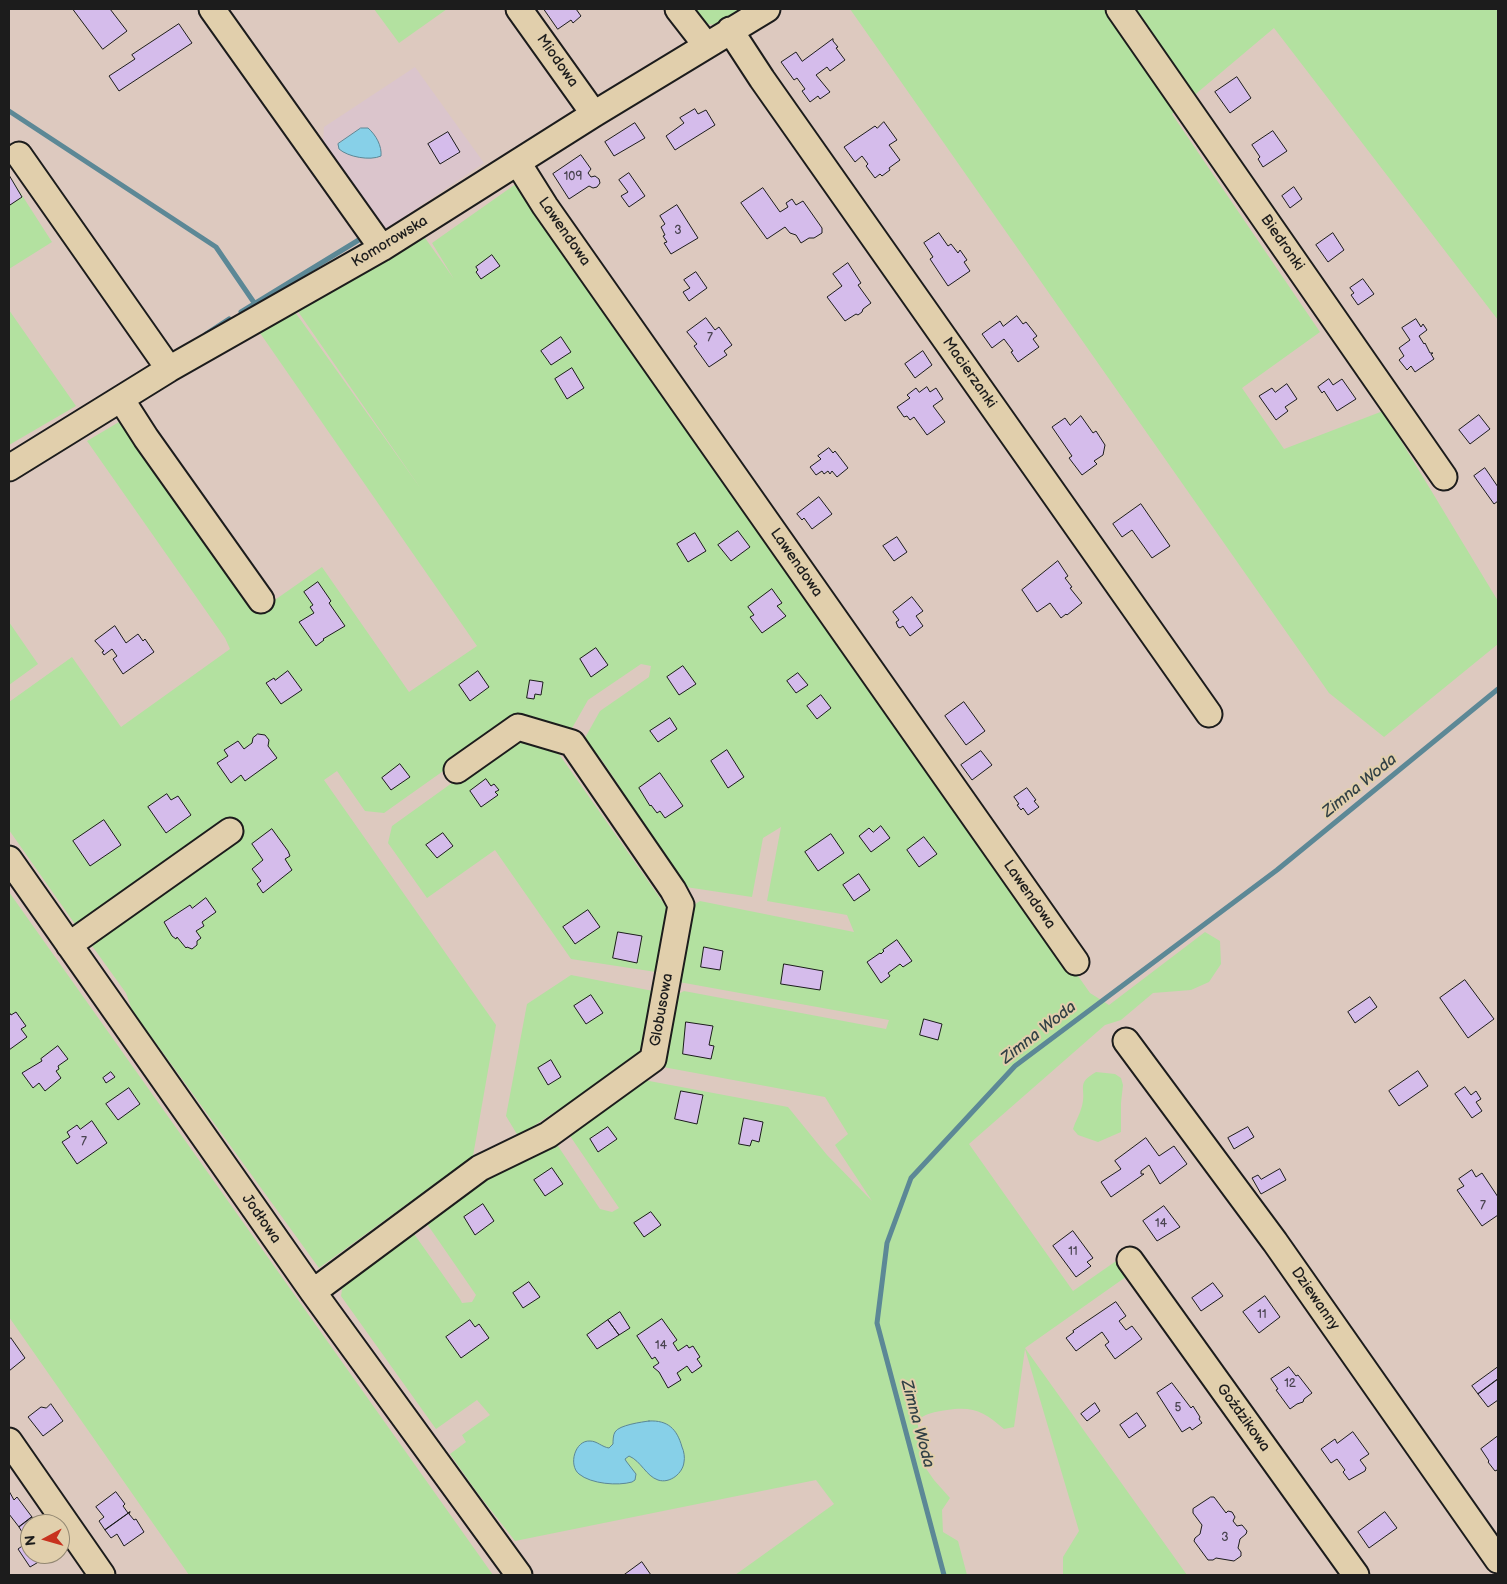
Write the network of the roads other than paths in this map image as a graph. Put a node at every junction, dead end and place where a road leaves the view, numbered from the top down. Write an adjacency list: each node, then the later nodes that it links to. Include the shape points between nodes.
1 (212, 9): 11 (street)
2 (519, 9): 8 (street, Miodowa)
3 (678, 9): 7 (street)
4 (767, 9): 6 (street, Komorowska)
5 (1119, 9): 15 (street, Biedronki)
6 (730, 30): 7 (street, Komorowska); 17 (street, Macierzanki)
7 (706, 45): 8 (street, Komorowska)
8 (594, 114): 10 (street, Komorowska)
9 (19, 155): 12 (street)
10 (518, 163): 11 (street, Komorowska); 22 (street, Lawendowa)
11 (382, 248): 12 (street, Komorowska)
12 (170, 369): 13 (street, Komorowska)
13 (121, 399): 14 (street, Komorowska); 16 (street)
14 (9, 468)
15 (1444, 477)
16 (261, 600)
17 (1209, 714)
18 (457, 770): 25 (street, Globusowa, via 518,727 572,743 673,890 681,905 653,1059 548,1135 480,1168)
19 (230, 831): 21 (street)
20 (9, 859): 21 (street, Jodłowa)
21 (69, 945): 25 (street, Jodłowa)
22 (1076, 962)
23 (1126, 1041): 27 (street, Dziewanny, via 1275,1242)
24 (1130, 1260): 30 (street, Goździkowa)
25 (313, 1292): 29 (street, Jodłowa)
26 (9, 1441): 28 (street)
27 (1498, 1560)
28 (102, 1575)
29 (519, 1575)
30 (1356, 1575)

